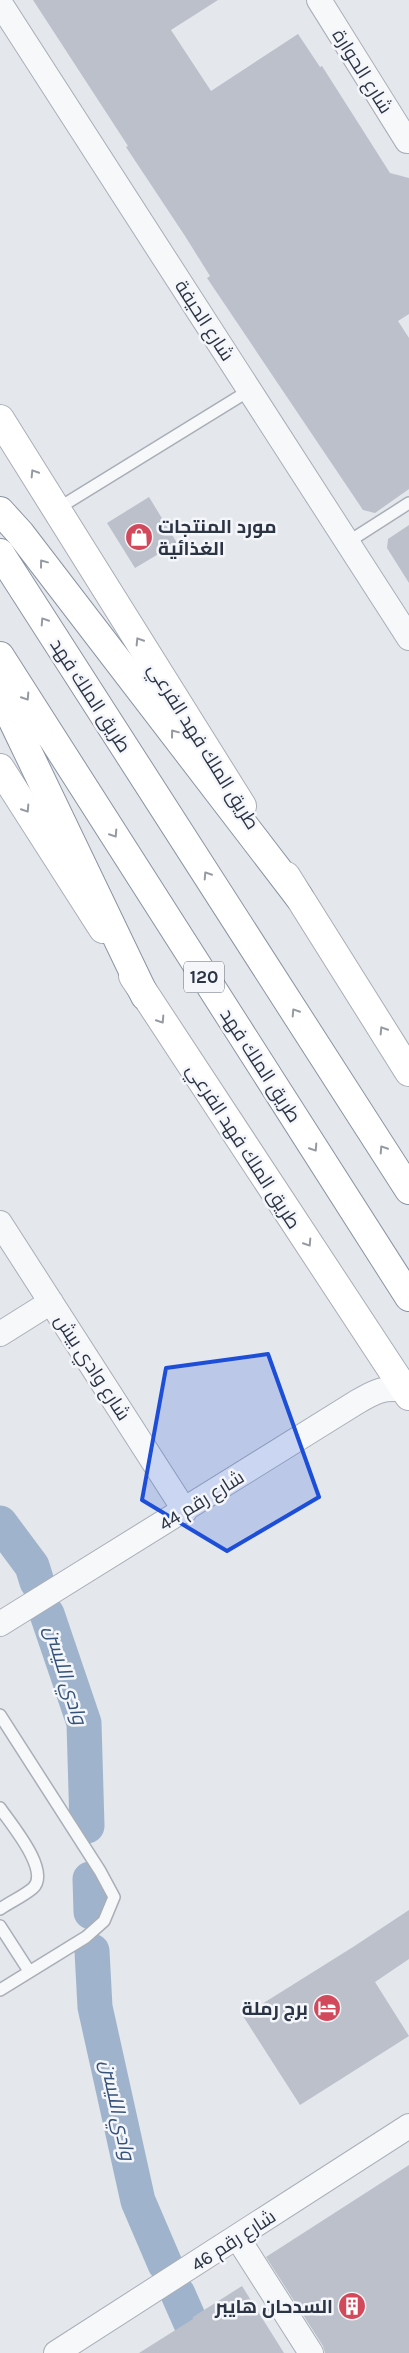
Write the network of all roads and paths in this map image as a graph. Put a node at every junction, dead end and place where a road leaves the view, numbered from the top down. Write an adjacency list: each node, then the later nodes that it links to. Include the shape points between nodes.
1 (319, 0): 3 (street, شارع الحوارة, via 406,141)
2 (0, 3): 4 (street, شارع الحيفة)
3 (409, 141)
4 (250, 390): 7 (lane); 9 (street, شارع الحيفة)
5 (0, 419): 7 (main road, طريق الملك فهد الفرعي, one-way to 5)
6 (409, 503): 9 (lane)
7 (57, 509): 15 (main road, طريق الملك فهد الفرعي, one-way to 7)
8 (0, 511): 15 (main road, one-way to 8)
9 (348, 542): 11 (street, شارع الحيفة)
10 (0, 553): 18 (main road, طريق الملك فهد, one-way to 10)
11 (409, 638)
12 (0, 656): 20 (main road, طريق الملك فهد / 120, one-way to 20)
13 (0, 694): 16 (main road)
14 (0, 768): 16 (main road, طريق الملك فهد الفرعي, one-way to 16)
15 (299, 897): 17 (main road, طريق الملك فهد الفرعي, one-way to 15)
16 (145, 996): 23 (main road, طريق الملك فهد الفرعي, one-way to 23)
17 (409, 1072)
18 (409, 1190)
19 (0, 1223): 21 (street, شارع وادي بيش)
20 (409, 1297)
21 (51, 1302): 22 (street); 24 (street, شارع وادي بيش)
22 (0, 1334)
23 (407, 1393): 24 (street, شارع رقم 44, via 389,1388 375,1392)
24 (185, 1511): 25 (street, شارع رقم 44)
25 (0, 1624)
26 (0, 1715): 30 (lane, via 114,1897 104,1921 86,1937)
27 (0, 1808): 28 (lane, via 36,1863 39,1875 34,1887)
28 (0, 1909)
29 (0, 1926): 30 (lane)
30 (29, 1971): 31 (lane)
31 (0, 1990)
32 (409, 2126): 33 (street, شارع رقم 46)
33 (237, 2237): 34 (street, شارع رقم 46); 35 (street)
34 (68, 2350)
35 (311, 2353)

